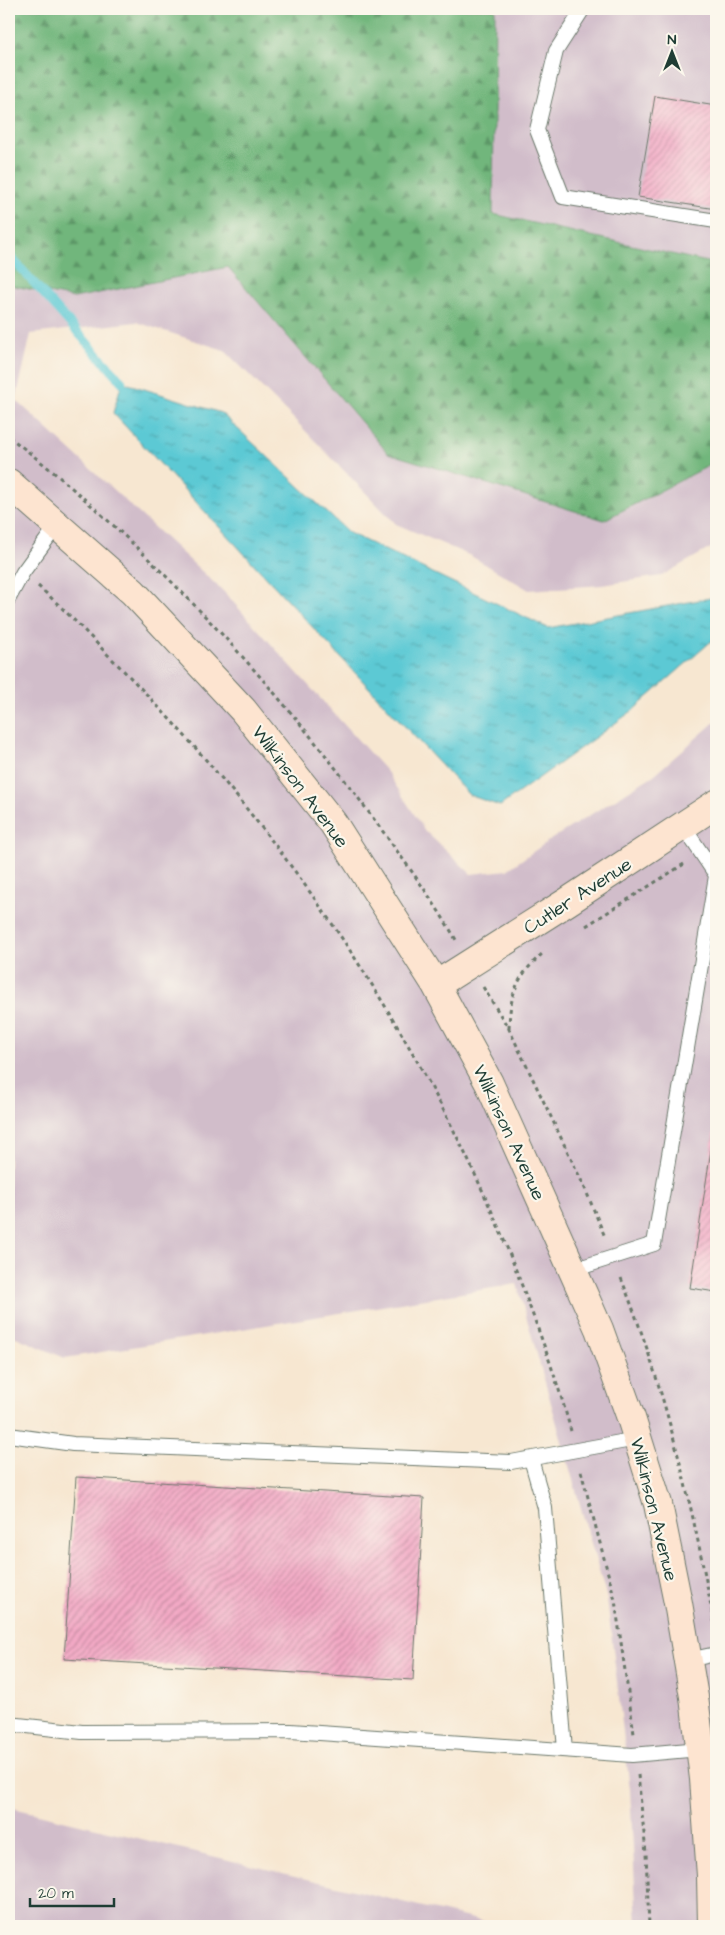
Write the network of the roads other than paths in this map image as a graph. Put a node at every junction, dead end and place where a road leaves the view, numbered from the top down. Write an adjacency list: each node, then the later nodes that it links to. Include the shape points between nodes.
1 (583, 9): 2 (lane, via 556,51 537,130 563,197)
2 (716, 221)
3 (9, 483): 4 (street, Wilkinson Avenue)
4 (58, 524): 5 (lane, via 23,572); 10 (street, Wilkinson Avenue, via 133,592 243,710 333,823)
5 (9, 598)
6 (716, 804): 7 (street, Cutler Avenue)
7 (683, 826): 8 (lane); 10 (street, Cutler Avenue)
8 (716, 875): 9 (lane)
9 (714, 907): 11 (lane, via 654,1244)
10 (436, 985): 11 (street, Wilkinson Avenue, via 489,1083)
11 (573, 1270): 13 (street, Wilkinson Avenue, via 599,1329)
12 (9, 1435): 14 (lane, via 73,1444 511,1462)
13 (637, 1439): 14 (lane); 16 (street, Wilkinson Avenue, via 658,1504)
14 (531, 1459): 19 (lane, via 545,1508)
15 (716, 1654): 16 (lane)
16 (688, 1660): 18 (street, Wilkinson Avenue)
17 (9, 1724): 19 (lane, via 82,1732 291,1731)
18 (700, 1749): 19 (lane, via 636,1754); 20 (street, Wilkinson Avenue)
19 (565, 1750)
20 (712, 1830): 21 (street, Wilkinson Avenue)
21 (712, 1926)

